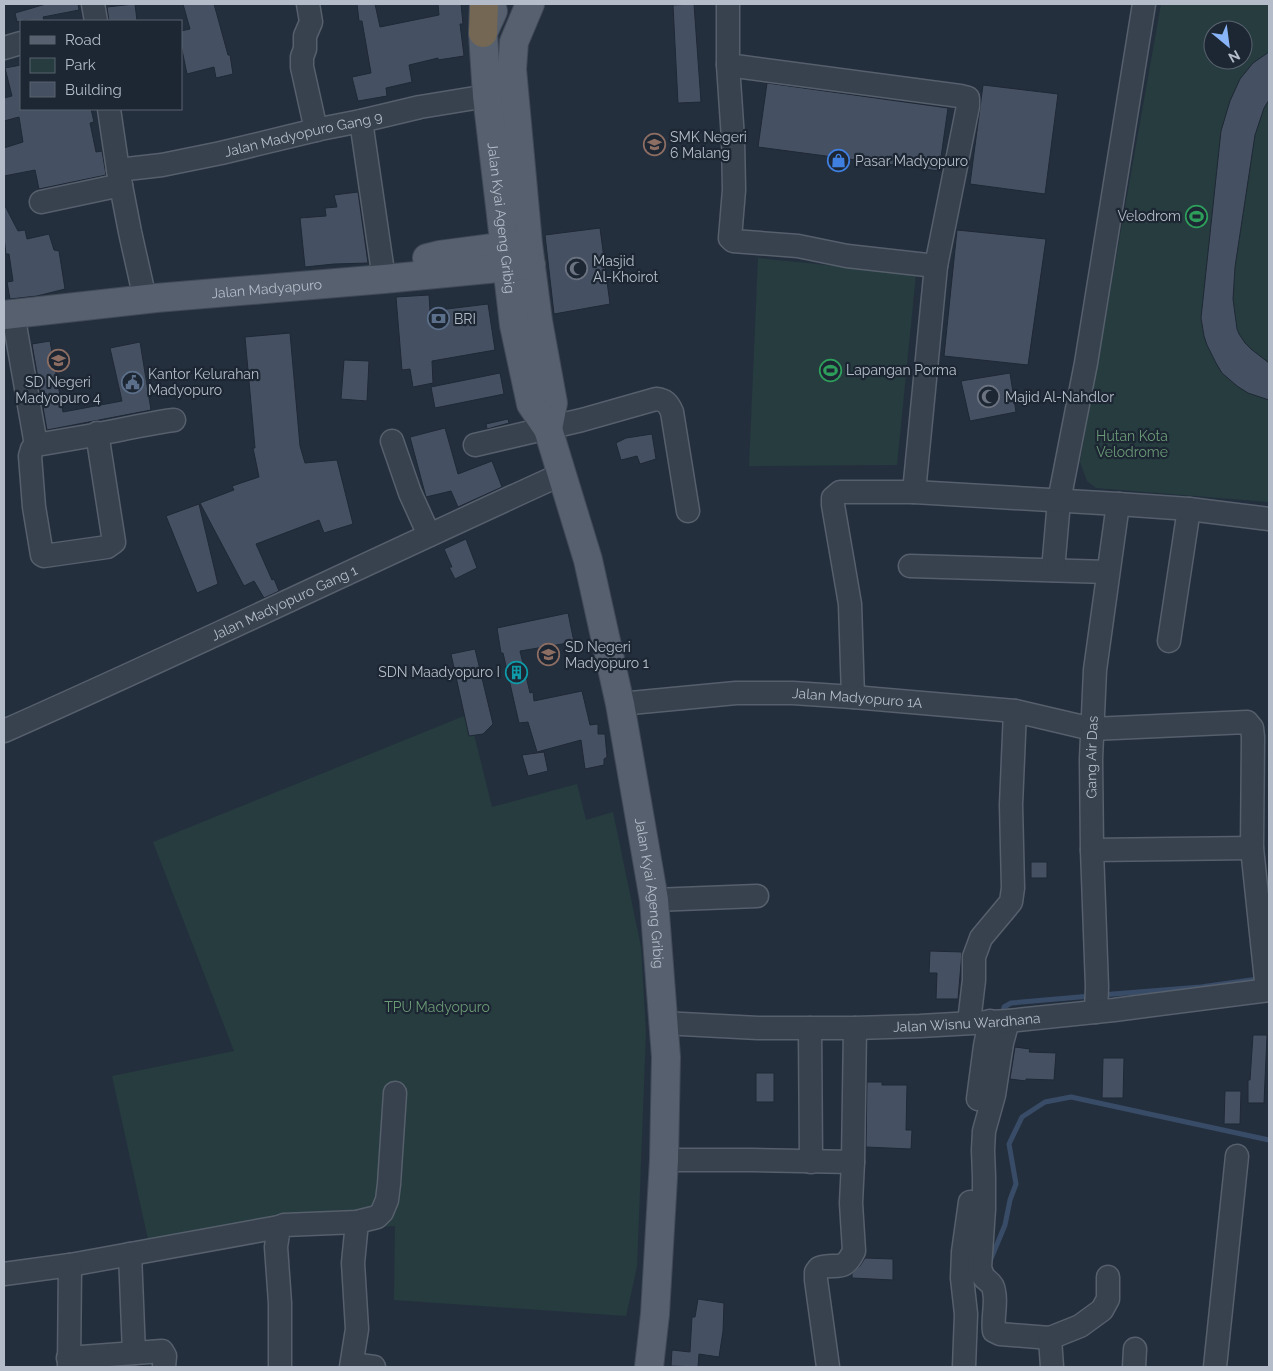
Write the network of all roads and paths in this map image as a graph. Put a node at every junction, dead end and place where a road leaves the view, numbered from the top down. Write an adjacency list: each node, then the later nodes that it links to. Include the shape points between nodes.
1 (93, 4): 9 (street)
2 (308, 4): 17 (street, via 311,22 305,36 302,68)
3 (474, 4): 10 (street, via 476,20)
4 (484, 4): 10 (highway)
5 (496, 4): 10 (main road, Jalan Kyai Ageng Gribig)
6 (530, 4): 20 (main road, Jalan Kyai Ageng Gribig, via 514,42 512,68)
7 (728, 4): 13 (street)
8 (1144, 4): 33 (street)
9 (96, 20)
10 (483, 33): 14 (main road, Jalan Kyai Ageng Gribig)
11 (20, 43): 12 (street)
12 (4, 48)
13 (728, 65): 21 (street, via 734,190 731,240); 21 (street, via 968,98)
14 (487, 96): 16 (street, Jalan Madyopuro Gang 9); 20 (main road, Jalan Kyai Ageng Gribig)
15 (109, 110): 18 (street)
16 (361, 121): 17 (street, Jalan Madyopuro Gang 9); 22 (street)
17 (316, 130): 18 (street, Jalan Madyopuro Gang 9)
18 (120, 177): 19 (street, Jalan Madyopuro Gang 9); 23 (street)
19 (41, 202)
20 (518, 256): 22 (main road, Jalan Madyapuro); 26 (main road, Jalan Kyai Ageng Gribig, via 538,321 553,403)
21 (936, 266): 32 (street)
22 (392, 278): 23 (main road, Jalan Madyapuro)
23 (145, 299): 24 (main road, Jalan Madyapuro)
24 (9, 315): 29 (street)
25 (174, 420): 27 (street)
26 (548, 429): 30 (street); 31 (main road, Jalan Kyai Ageng Gribig); 36 (street, via 663,400 672,412)
27 (97, 433): 29 (street); 29 (street, via 114,542 107,547 42,555 30,456)
28 (392, 441): 38 (street)
29 (36, 445)
30 (475, 445)
31 (562, 476): 38 (street, Jalan Madyopuro Gang 1); 44 (main road, Jalan Kyai Ageng Gribig, via 614,643)
32 (914, 492): 33 (street); 43 (street, via 840,492 833,498 850,604)
33 (1060, 501): 34 (street); 40 (street)
34 (1118, 504): 35 (street); 41 (street, Gang Air Das)
35 (1189, 509): 37 (street); 42 (street)
36 (688, 511)
37 (1269, 519)
38 (429, 534): 47 (street, Jalan Madyopuro Gang 1)
39 (910, 566): 40 (street)
40 (1053, 570): 41 (street)
41 (1108, 572): 46 (street, Gang Air Das, via 1095,670)
42 (1169, 641)
43 (854, 697): 44 (street, Jalan Madyopuro 1A, via 736,693); 45 (street, Jalan Madyopuro 1A)
44 (620, 704): 51 (main road, Jalan Kyai Ageng Gribig)
45 (1015, 711): 46 (street, Jalan Madyopuro 1A); 54 (street, via 1011,902 982,938 974,957 974,980)
46 (1092, 728): 48 (street, Jalan Madyopuro 1A, via 1250,724 1253,737); 49 (street, Gang Air Das)
47 (4, 731)
48 (1252, 848): 49 (street); 52 (street)
49 (1092, 850): 53 (street, Gang Air Das)
50 (757, 896): 51 (street)
51 (654, 900): 55 (main road, Jalan Kyai Ageng Gribig)
52 (1268, 990): 53 (street, Jalan Wisnu Wardhana)
53 (1096, 1000): 54 (street, Jalan Wisnu Wardhana)
54 (994, 1021): 57 (street, Jalan Wisnu Wardhana); 67 (street, via 1002,1043 987,1094 983,1150 984,1208)
55 (663, 1023): 56 (street, Jalan Wisnu Wardhana); 60 (main road, Jalan Kyai Ageng Gribig, via 666,1057)
56 (810, 1028): 57 (street, Jalan Wisnu Wardhana); 61 (street)
57 (855, 1028): 62 (street)
58 (395, 1093): 63 (street, via 387,1200 377,1217)
59 (1236, 1156): 81 (street)
60 (664, 1160): 61 (street); 77 (main road, Jalan Kyai Ageng Gribig)
61 (811, 1162): 62 (street)
62 (853, 1162): 78 (street, via 854,1251 842,1266 823,1266 818,1268 816,1275)
63 (357, 1222): 64 (street); 73 (street, via 353,1263 357,1330)
64 (279, 1227): 65 (street); 75 (street, via 276,1247)
65 (130, 1254): 66 (street); 71 (street)
66 (70, 1267): 68 (street); 72 (street)
67 (975, 1272): 70 (street, via 990,1282 994,1290 994,1331); 79 (street, via 966,1314)
68 (4, 1274)
69 (1108, 1277): 70 (street, via 1108,1299 1102,1310 1080,1326)
70 (1050, 1338): 80 (street)
71 (134, 1353): 72 (street); 74 (street, via 162,1351)
72 (69, 1363)
73 (352, 1366): 76 (street)
74 (164, 1367)
75 (280, 1367)
76 (374, 1367)
77 (649, 1367)
78 (828, 1367)
79 (964, 1367)
80 (1052, 1367)
81 (1215, 1367)

